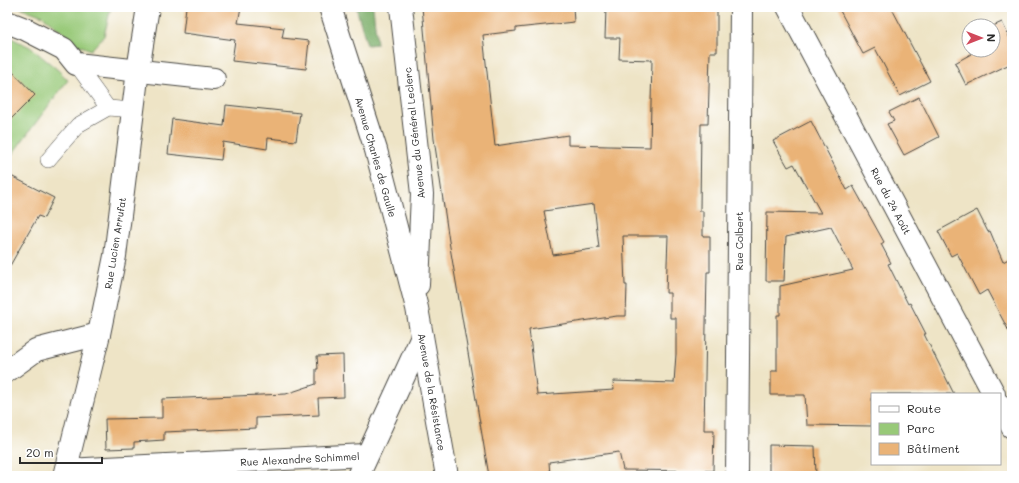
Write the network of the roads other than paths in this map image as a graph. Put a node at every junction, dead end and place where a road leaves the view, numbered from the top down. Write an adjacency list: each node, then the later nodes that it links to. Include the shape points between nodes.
1 (148, 7): 8 (street, Rue Lucien Arrufat)
2 (330, 7): 13 (street, Avenue Charles de Gaulle, via 376,150)
3 (401, 7): 13 (street, Avenue du Général Leclerc, via 422,194)
4 (741, 7): 24 (street, Rue Colbert)
5 (788, 7): 17 (street, Rue du 24 Août)
6 (7, 22): 7 (street, via 24,28 64,50)
7 (76, 64): 8 (street); 10 (lane)
8 (138, 70): 9 (street); 11 (street, Rue Lucien Arrufat)
9 (214, 80)
10 (108, 108): 11 (lane); 12 (lane, via 78,125)
11 (133, 110): 14 (street, Rue Lucien Arrufat, via 115,256)
12 (48, 160)
13 (417, 308): 15 (street, Avenue de la Résistance)
14 (99, 334): 16 (street, via 36,350); 21 (street, Rue Lucien Arrufat)
15 (422, 337): 20 (street); 23 (street, Avenue de la Résistance)
16 (7, 371)
17 (993, 393)
18 (1001, 407): 19 (street)
19 (1012, 427)
20 (366, 455): 21 (street, Rue Alexandre Schimmel); 22 (street)
21 (65, 473)
22 (358, 476)
23 (447, 476)
24 (737, 476)

